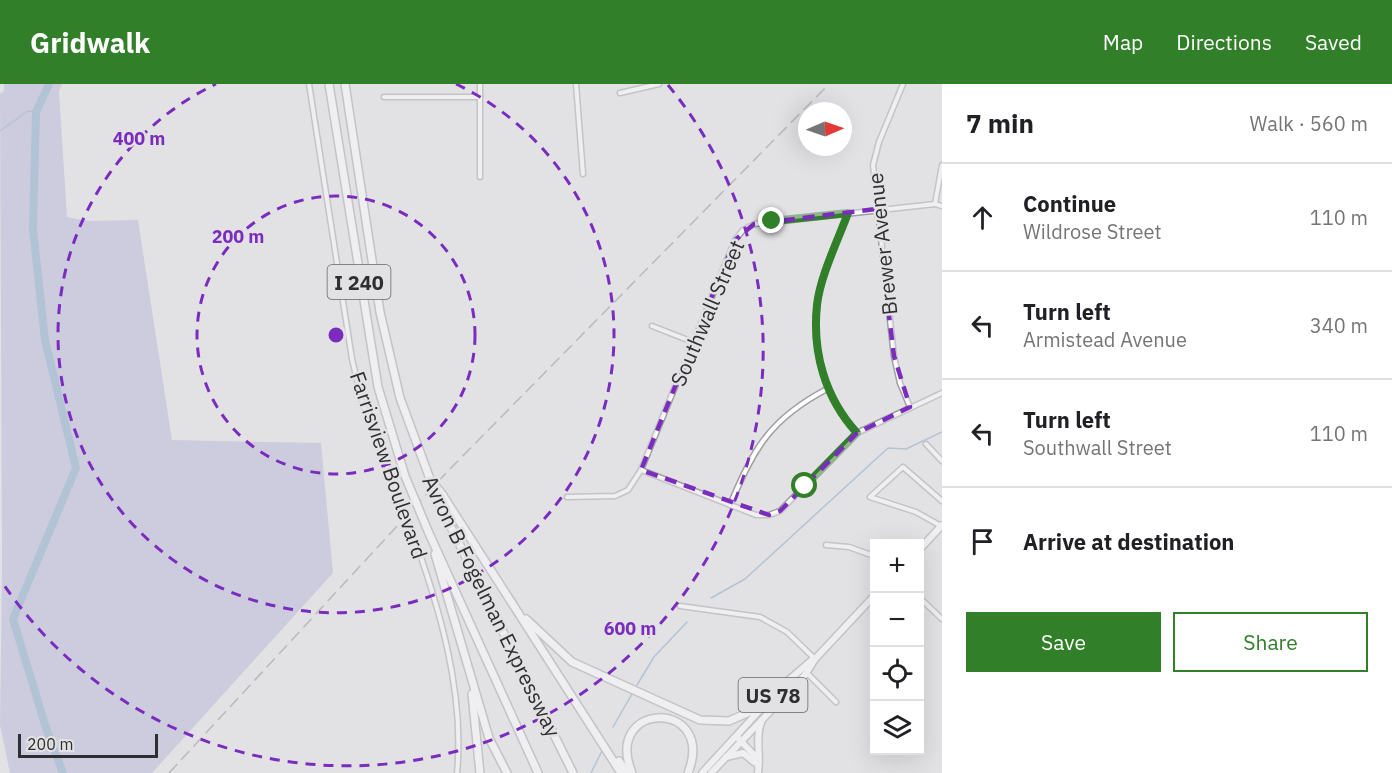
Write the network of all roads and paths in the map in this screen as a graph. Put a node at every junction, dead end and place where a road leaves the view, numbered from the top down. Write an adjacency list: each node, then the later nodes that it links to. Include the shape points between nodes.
1 (309, 84): 50 (street, Farrisview Boulevard, bridge, via 352,359 362,401 430,585 451,672 458,726)
2 (329, 84): 32 (highway, Avron B Fogelman Expressway / I 240, bridge, via 378,387 405,476)
3 (345, 84): 27 (highway, Avron B Fogelman Expressway / I 240, via 380,312 400,398)
4 (480, 84): 10 (street)
5 (576, 84): 12 (street)
6 (657, 84): 8 (street)
7 (903, 84): 16 (street, Brewer Avenue, via 873,165)
8 (620, 93)
9 (384, 97): 10 (street)
10 (480, 97): 13 (street)
11 (942, 165): 14 (street)
12 (583, 174)
13 (480, 177)
14 (935, 204): 15 (street, Southwall Street); 16 (street, Southwall Street)
15 (942, 206)
16 (876, 209): 17 (street, Southwall Street); 22 (street, Brewer Avenue, via 894,356)
17 (848, 213): 19 (street, Southwall Street, via 772,221 743,230 735,240); 20 (street, via 817,303 819,361)
18 (652, 326): 19 (street)
19 (693, 342): 26 (street, Southwall Street)
20 (827, 389): 23 (street, via 842,417); 30 (street, via 799,404 769,432 754,451)
21 (942, 393): 22 (street)
22 (910, 407): 23 (street)
23 (857, 433): 30 (street, via 780,512 756,515)
24 (926, 444): 25 (street)
25 (942, 461)
26 (640, 471): 28 (street, Southwall Street, via 628,490 615,496); 30 (street)
27 (430, 479): 38 (highway, bridge); 54 (highway, Avron B Fogelman Expressway / I 240, bridge)
28 (567, 497)
29 (942, 501): 31 (street, via 903,467 870,497)
30 (730, 506)
31 (942, 525): 34 (main road)
32 (430, 534): 44 (highway); 53 (highway, Avron B Fogelman Expressway / I 240)
33 (826, 544): 35 (street)
34 (924, 545)
35 (870, 555)
36 (870, 600): 42 (main road, US 78)
37 (924, 602): 40 (street)
38 (513, 605): 41 (highway); 46 (highway, via 549,644 572,662 690,716 720,723)
39 (680, 606): 42 (street, via 760,617 788,632)
40 (942, 619)
41 (540, 648): 55 (highway); 56 (highway)
42 (815, 659): 43 (main road, US 78); 46 (main road, US 78, via 801,667)
43 (807, 672): 45 (street); 47 (main road, US 78)
44 (469, 674): 51 (highway); 52 (highway, via 489,738)
45 (836, 702)
46 (763, 706): 48 (main road, US 78)
47 (762, 719): 48 (main road, US 78); 60 (main road)
48 (738, 738): 49 (main road, US 78); 58 (main road, US 78); 60 (main road, via 754,755)
49 (726, 757): 59 (main road, US 78); 60 (main road, via 748,755)
50 (457, 773)
51 (480, 773)
52 (507, 773)
53 (537, 773)
54 (573, 773)
55 (621, 773)
56 (629, 773): 57 (highway, via 626,754 631,733 640,723 658,717 676,721 689,734 693,752)
57 (688, 773)
58 (702, 773)
59 (711, 773)
60 (758, 773)

